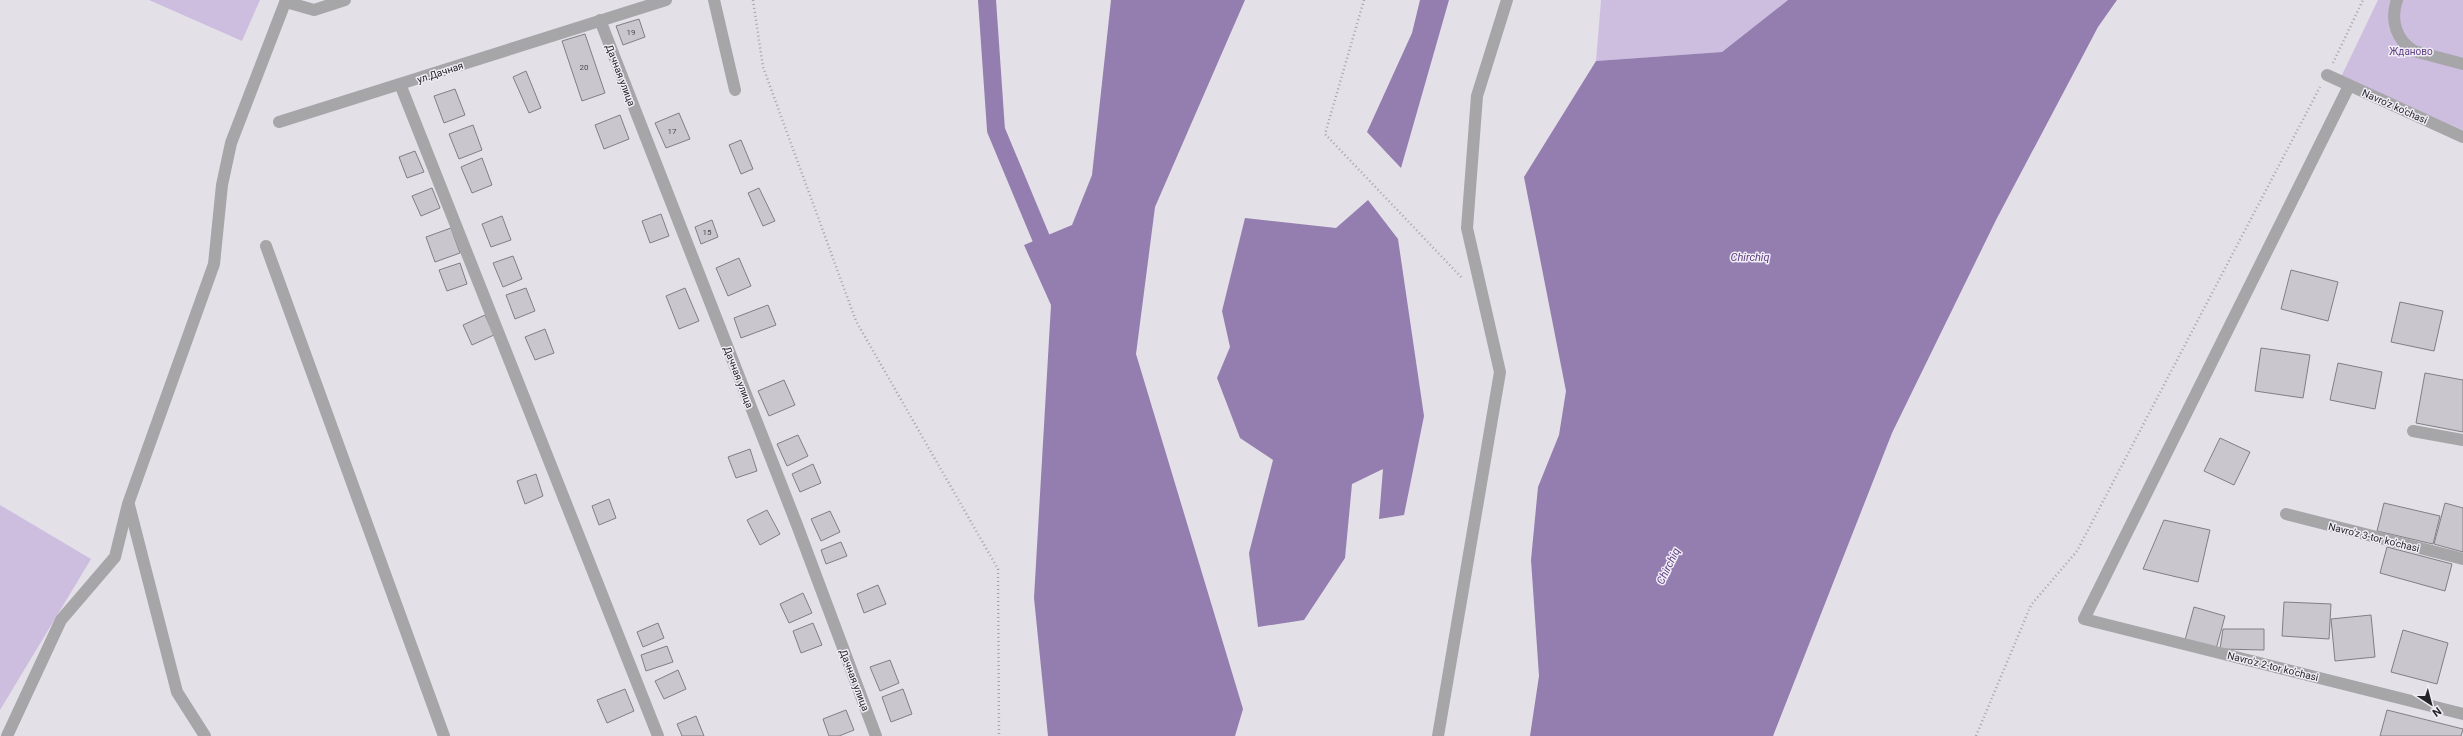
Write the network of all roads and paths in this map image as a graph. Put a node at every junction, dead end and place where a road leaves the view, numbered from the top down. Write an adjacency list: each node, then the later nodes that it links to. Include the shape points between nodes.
1 (345, 0): 9 (street, via 314,10)
2 (666, 0): 10 (street, ул.Дачная)
3 (714, 0): 15 (street)
4 (753, 0): 31 (path, via 763,67 856,321 998,569)
5 (1364, 0): 19 (path, via 1325,134)
6 (1507, 0): 19 (street, via 1477,96 1475,119 1467,228)
7 (2364, 0): 12 (path)
8 (2397, 0): 11 (street, via 2394,24 2408,48)
9 (286, 1): 22 (street, via 231,143 222,185 214,264)
10 (600, 20): 13 (street, ул.Дачная); 30 (street, Дачная улица, via 797,525)
11 (2463, 64)
12 (2327, 75): 14 (street, Navro'z ko'chasi); 33 (path, via 2078,551 2031,605)
13 (400, 84): 16 (street, ул.Дачная); 29 (street)
14 (2349, 86): 17 (street, Navro'z ko'chasi); 25 (street, Navro'z 2-tor ko'chasi, via 2084,619)
15 (735, 90)
16 (279, 122)
17 (2463, 137)
18 (266, 246): 28 (street)
19 (1484, 301): 32 (street, via 1500,372)
20 (2413, 430): 21 (street)
21 (2463, 440)
22 (128, 504): 26 (street, via 116,557 61,620); 27 (street, via 177,692)
23 (2286, 514): 24 (street, Navro'z 3-tor ko'chasi)
24 (2463, 559)
25 (2463, 714)
26 (7, 736)
27 (205, 736)
28 (444, 736)
29 (658, 736)
30 (876, 736)
31 (999, 736)
32 (1438, 736)
33 (1976, 736)

